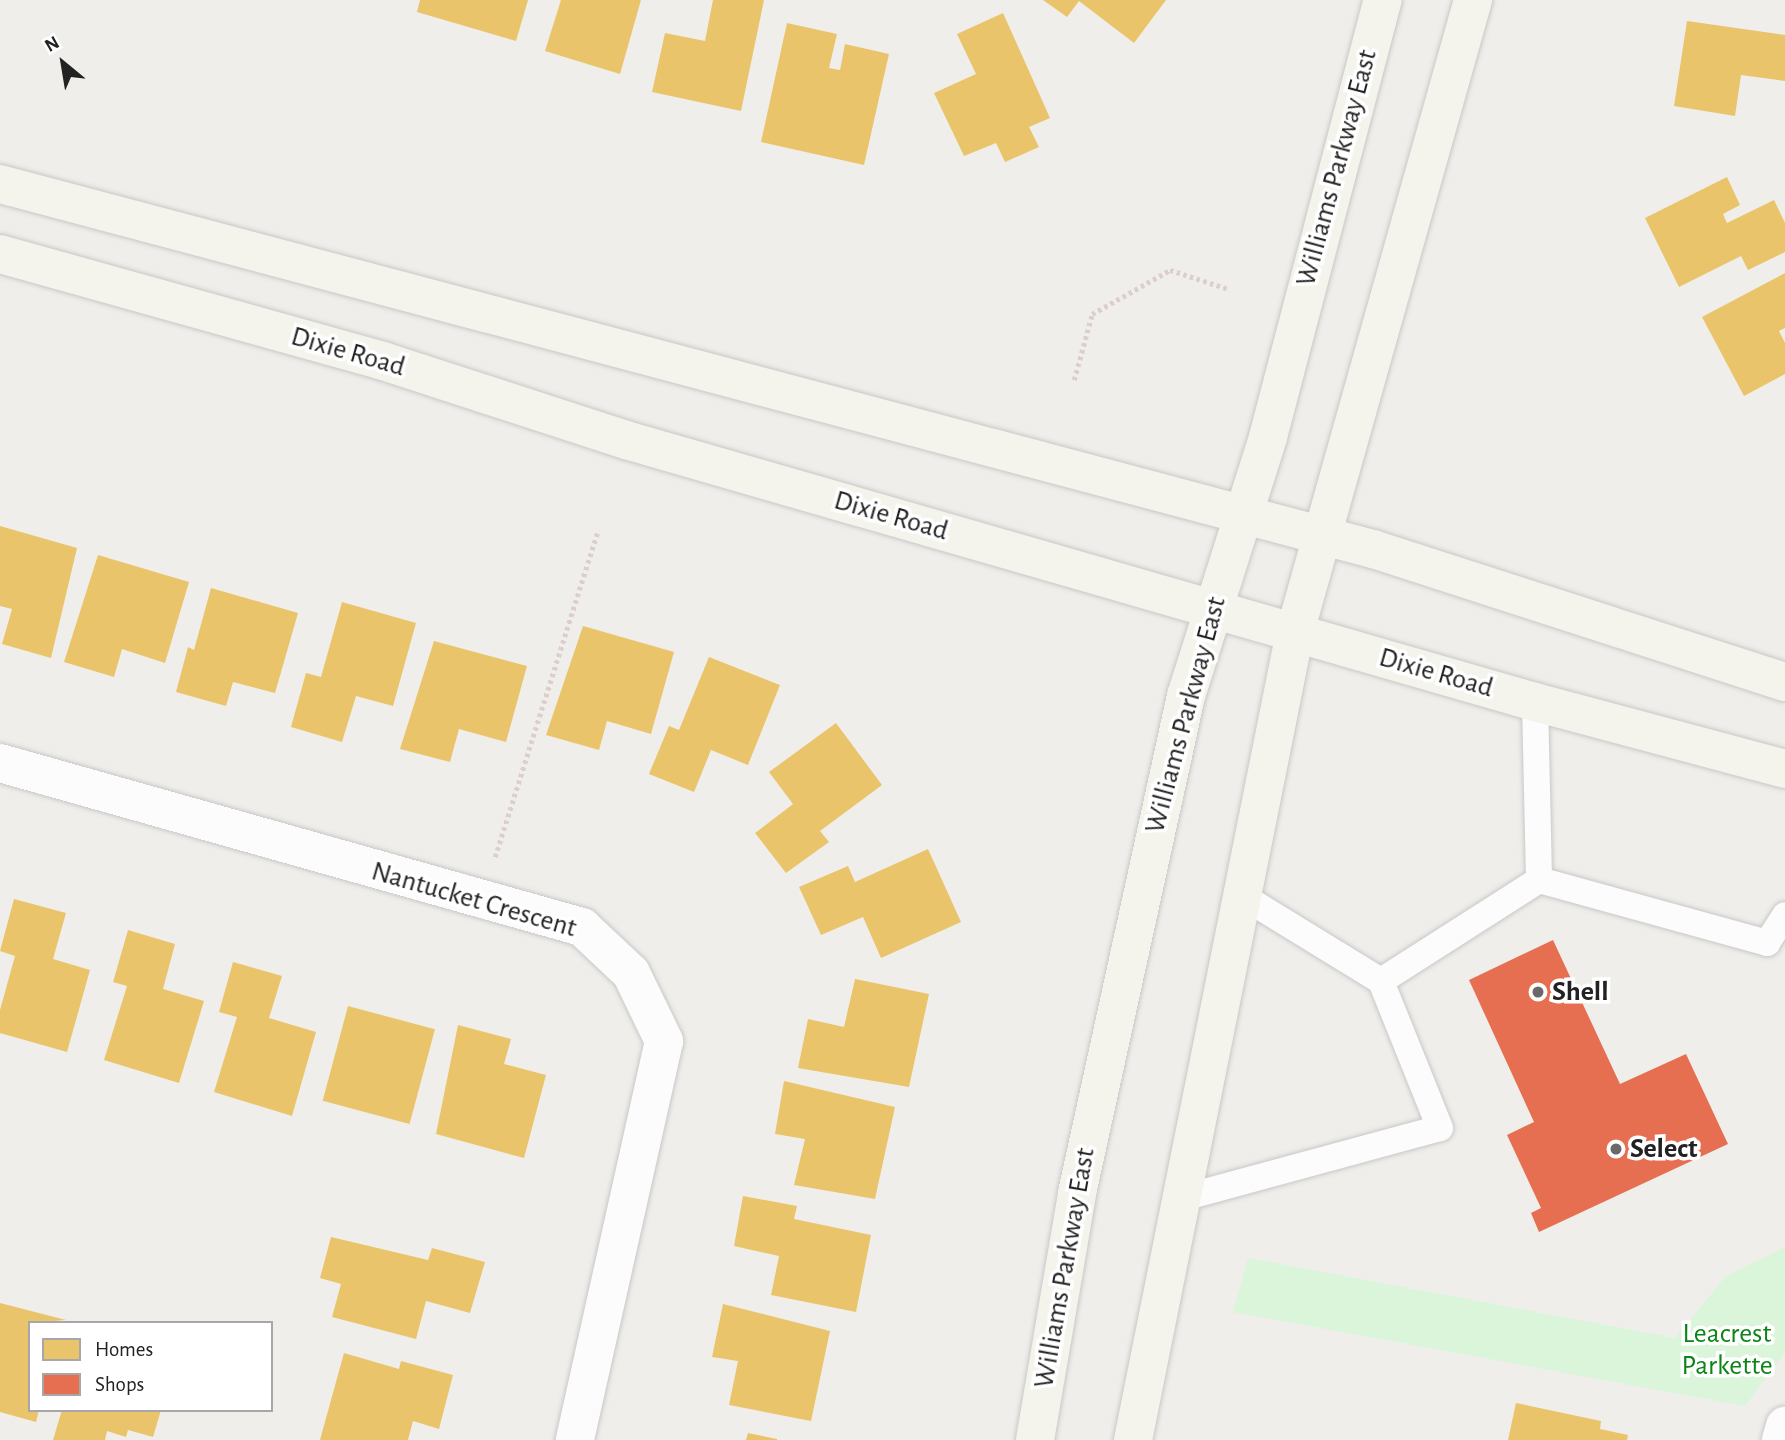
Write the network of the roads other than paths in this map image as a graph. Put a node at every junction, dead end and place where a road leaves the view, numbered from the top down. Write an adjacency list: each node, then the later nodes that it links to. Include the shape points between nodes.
1 (1383, 0): 5 (main road, Williams Parkway East)
2 (1473, 0): 6 (main road)
3 (0, 184): 5 (main road)
4 (0, 254): 7 (main road, Dixie Road, via 383,361 625,440)
5 (1244, 514): 6 (main road); 7 (main road, Williams Parkway East)
6 (1321, 536): 8 (main road); 9 (main road)
7 (1212, 609): 8 (main road, Dixie Road); 20 (main road, Williams Parkway East, via 1162,797 1077,1193)
8 (1295, 632): 10 (main road, Dixie Road); 14 (main road)
9 (1785, 682)
10 (1535, 702): 12 (main road, Dixie Road); 13 (lane)
11 (0, 763): 19 (street, Nantucket Crescent, via 582,927 631,973 664,1041)
12 (1785, 769)
13 (1539, 880): 15 (lane, via 1767,943); 16 (lane)
14 (1239, 894): 16 (lane); 17 (main road)
15 (1785, 915)
16 (1381, 981): 17 (lane, via 1440,1128)
17 (1179, 1199): 21 (main road)
18 (1785, 1426): 22 (street)
19 (575, 1440)
20 (1035, 1440)
21 (1133, 1440)
22 (1781, 1440)

